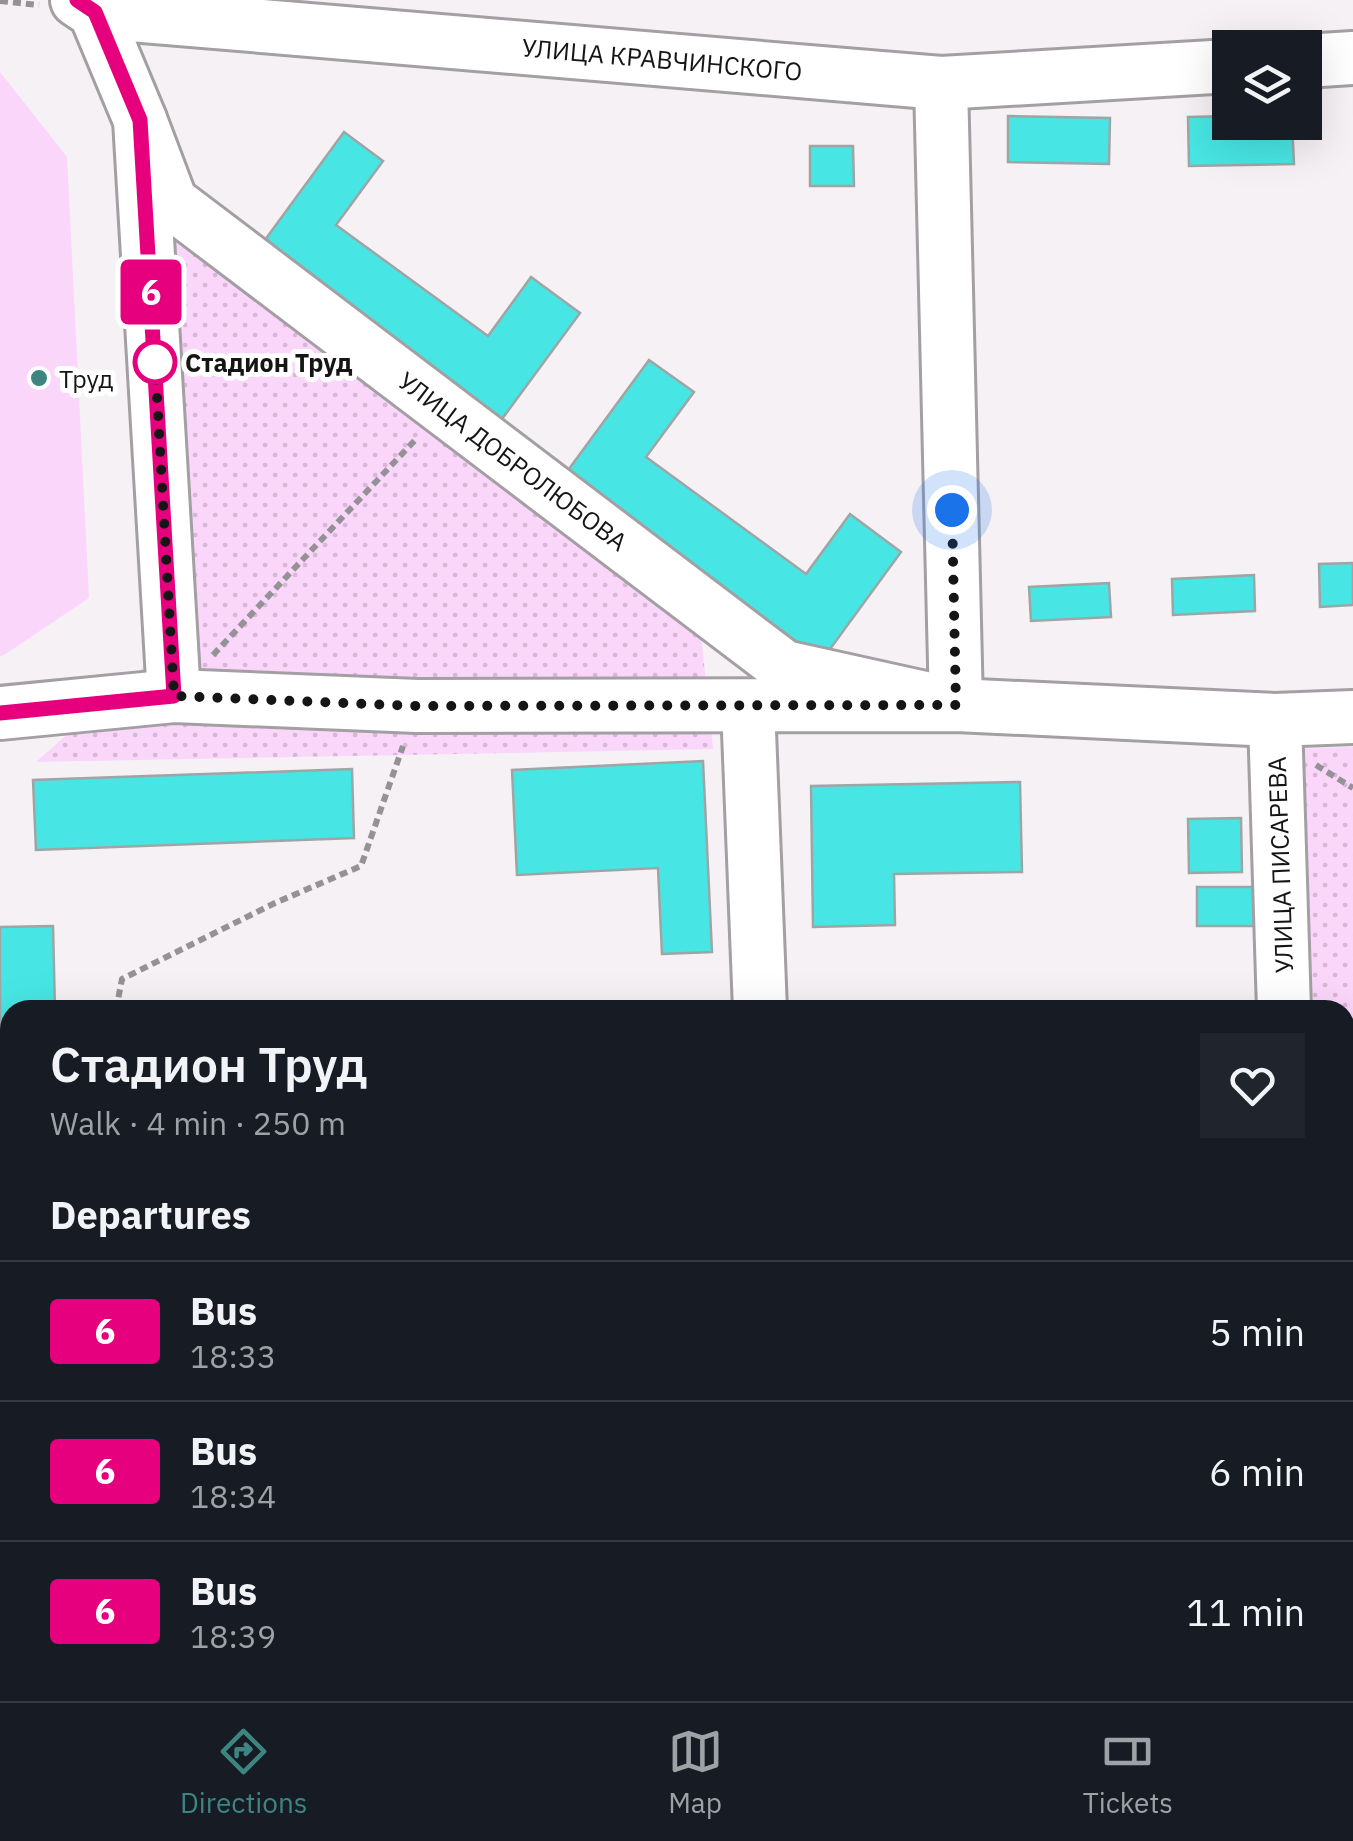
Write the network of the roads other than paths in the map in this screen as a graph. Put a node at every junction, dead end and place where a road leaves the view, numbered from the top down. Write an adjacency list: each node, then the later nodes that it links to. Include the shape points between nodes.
1 (89, 4): 5 (street, УЛИЦА КРАВЧИНСКОГО); 6 (street, УЛИЦА ДОБРОЛЮБОВА)
2 (1353, 58): 3 (street)
3 (1322, 60)
4 (1212, 67): 5 (street, УЛИЦА КРАВЧИНСКОГО)
5 (941, 83): 8 (street)
6 (140, 120): 7 (street); 8 (street, УЛИЦА ДОБРОЛЮБОВА, via 171,202 784,667)
7 (174, 696): 9 (street, УЛИЦА ДОБРОЛЮБОВА, via 418,706); 10 (street, УЛИЦА ДОБРОЛЮБОВА)
8 (956, 705): 9 (street, УЛИЦА ДОБРОЛЮБОВА); 12 (street, УЛИЦА ДОБРОЛЮБОВА)
9 (748, 706): 13 (street)
10 (0, 714)
11 (1353, 717): 12 (street, УЛИЦА ДОБРОЛЮБОВА)
12 (1276, 720): 14 (street, УЛИЦА ПИСАРЕВА)
13 (760, 1000)
14 (1284, 1000)

